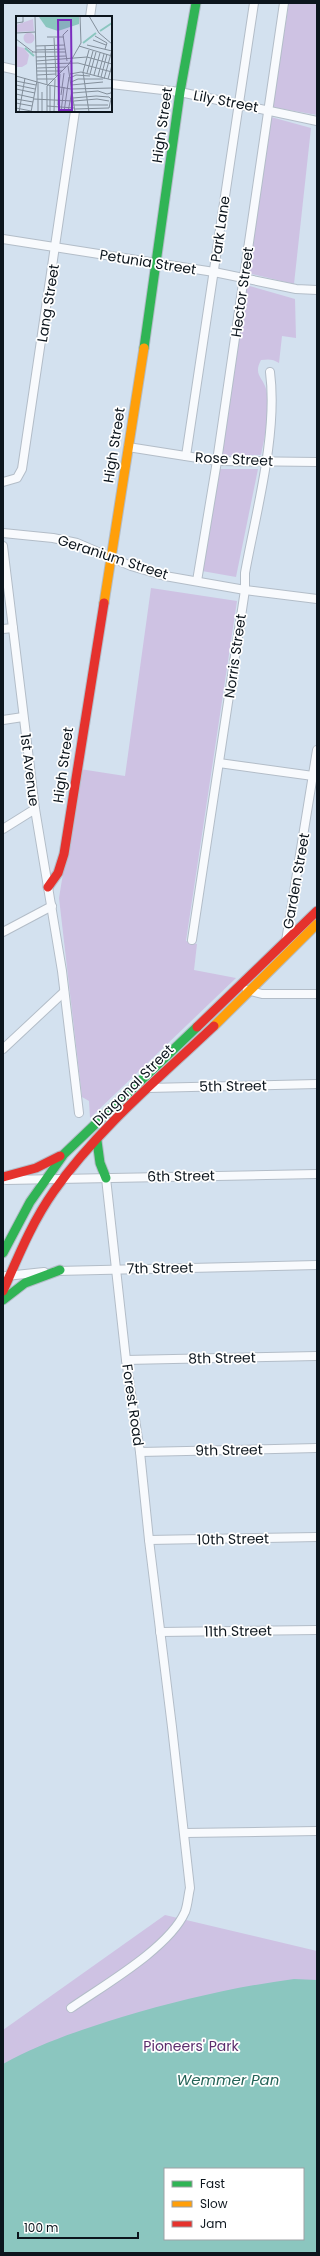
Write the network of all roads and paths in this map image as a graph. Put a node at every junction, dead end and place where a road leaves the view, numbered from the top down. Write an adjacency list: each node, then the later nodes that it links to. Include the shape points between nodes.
1 (92, 3): 5 (street)
2 (196, 3): 9 (main road, High Street)
3 (254, 3): 10 (street, Park Lane)
4 (284, 3): 11 (street, Hector Street)
5 (90, 16)
6 (3, 67): 7 (street)
7 (16, 70)
8 (112, 84): 9 (street, Lily Street)
9 (180, 92): 10 (street, Lily Street); 16 (main road, High Street)
10 (239, 104): 11 (street, Lily Street); 17 (street, Park Lane)
11 (269, 110): 13 (street, Lily Street); 18 (street, Hector Street)
12 (75, 112): 15 (street, Lang Street)
13 (317, 120)
14 (3, 239): 15 (street, Petunia Street)
15 (56, 247): 16 (street, Petunia Street); 26 (street, Lang Street, via 22,469 17,478)
16 (157, 263): 17 (street, Petunia Street); 21 (main road, High Street)
17 (214, 272): 18 (street, Petunia Street); 22 (street, Park Lane)
18 (244, 278): 19 (street, Petunia Street, via 296,289); 24 (street, Hector Street)
19 (317, 290)
20 (270, 372): 23 (street, Norris Street, via 272,396)
21 (128, 447): 22 (street, Rose Street); 29 (main road, High Street)
22 (186, 456): 24 (street, Rose Street)
23 (265, 460): 24 (street, Rose Street); 25 (street, Rose Street); 31 (street, Norris Street)
24 (217, 461): 30 (street, Hector Street)
25 (317, 462)
26 (3, 482)
27 (3, 533): 29 (street, Geranium Street, via 60,539)
28 (3, 546): 33 (street, 1st Avenue)
29 (112, 557): 30 (street, Geranium Street, via 157,574); 42 (main road, High Street, via 64,854 58,873)
30 (197, 581): 31 (street, Geranium Street)
31 (244, 590): 32 (street, Geranium Street); 38 (street, Norris Street)
32 (317, 599)
33 (12, 628): 34 (street); 35 (street, 1st Avenue)
34 (3, 629)
35 (23, 717): 36 (street); 40 (street, 1st Avenue)
36 (3, 720)
37 (317, 750): 39 (street, Garden Street)
38 (219, 763): 39 (street); 47 (street, Norris Street)
39 (313, 776): 48 (street, Garden Street)
40 (35, 809): 41 (street); 42 (street, 1st Avenue)
41 (3, 829)
42 (48, 887): 43 (street, 1st Avenue)
43 (52, 906): 46 (street); 50 (street, 1st Avenue)
44 (317, 912): 48 (main road, Diagonal Street)
45 (317, 924): 51 (main road, Diagonal Street)
46 (3, 932)
47 (192, 940)
48 (285, 942): 49 (main road, Diagonal Street)
49 (240, 985): 51 (street); 58 (main road, Diagonal Street)
50 (64, 992): 53 (street); 56 (street, 1st Avenue)
51 (250, 992): 52 (street); 55 (main road, Diagonal Street)
52 (317, 994)
53 (3, 1049)
54 (317, 1084): 55 (street, 5th Street)
55 (148, 1088): 57 (main road, Diagonal Street)
56 (79, 1113)
57 (97, 1141): 61 (main road, via 100,1163); 63 (main road, Diagonal Street)
58 (64, 1154): 60 (main road, via 36,1168); 62 (main road, Diagonal Street)
59 (317, 1174): 61 (street, 6th Street)
60 (3, 1177)
61 (106, 1178): 63 (street, 6th Street); 67 (street, Forest Road)
62 (44, 1179): 63 (street, 6th Street); 64 (street, 6th Street); 65 (main road, Diagonal Street, via 14,1229)
63 (62, 1179): 69 (main road, Diagonal Street)
64 (3, 1180)
65 (3, 1253)
66 (317, 1266): 67 (street, 7th Street)
67 (116, 1269): 68 (street, 7th Street); 73 (street, Forest Road)
68 (60, 1270): 69 (street, 7th Street); 71 (main road, via 25,1283)
69 (6, 1276): 70 (main road, Diagonal Street)
70 (3, 1291)
71 (3, 1300)
72 (317, 1356): 73 (street, 8th Street)
73 (126, 1360): 75 (street, Forest Road)
74 (317, 1448): 75 (street, 9th Street)
75 (140, 1452): 77 (street, Forest Road)
76 (317, 1537): 77 (street, 10th Street)
77 (148, 1540): 79 (street, Forest Road)
78 (317, 1630): 79 (street, 11th Street)
79 (160, 1632): 81 (street, Forest Road)
80 (317, 1831): 81 (street)
81 (185, 1833): 82 (street, Forest Road, via 190,1888 185,1911 177,1925 154,1949)
82 (71, 2008)

